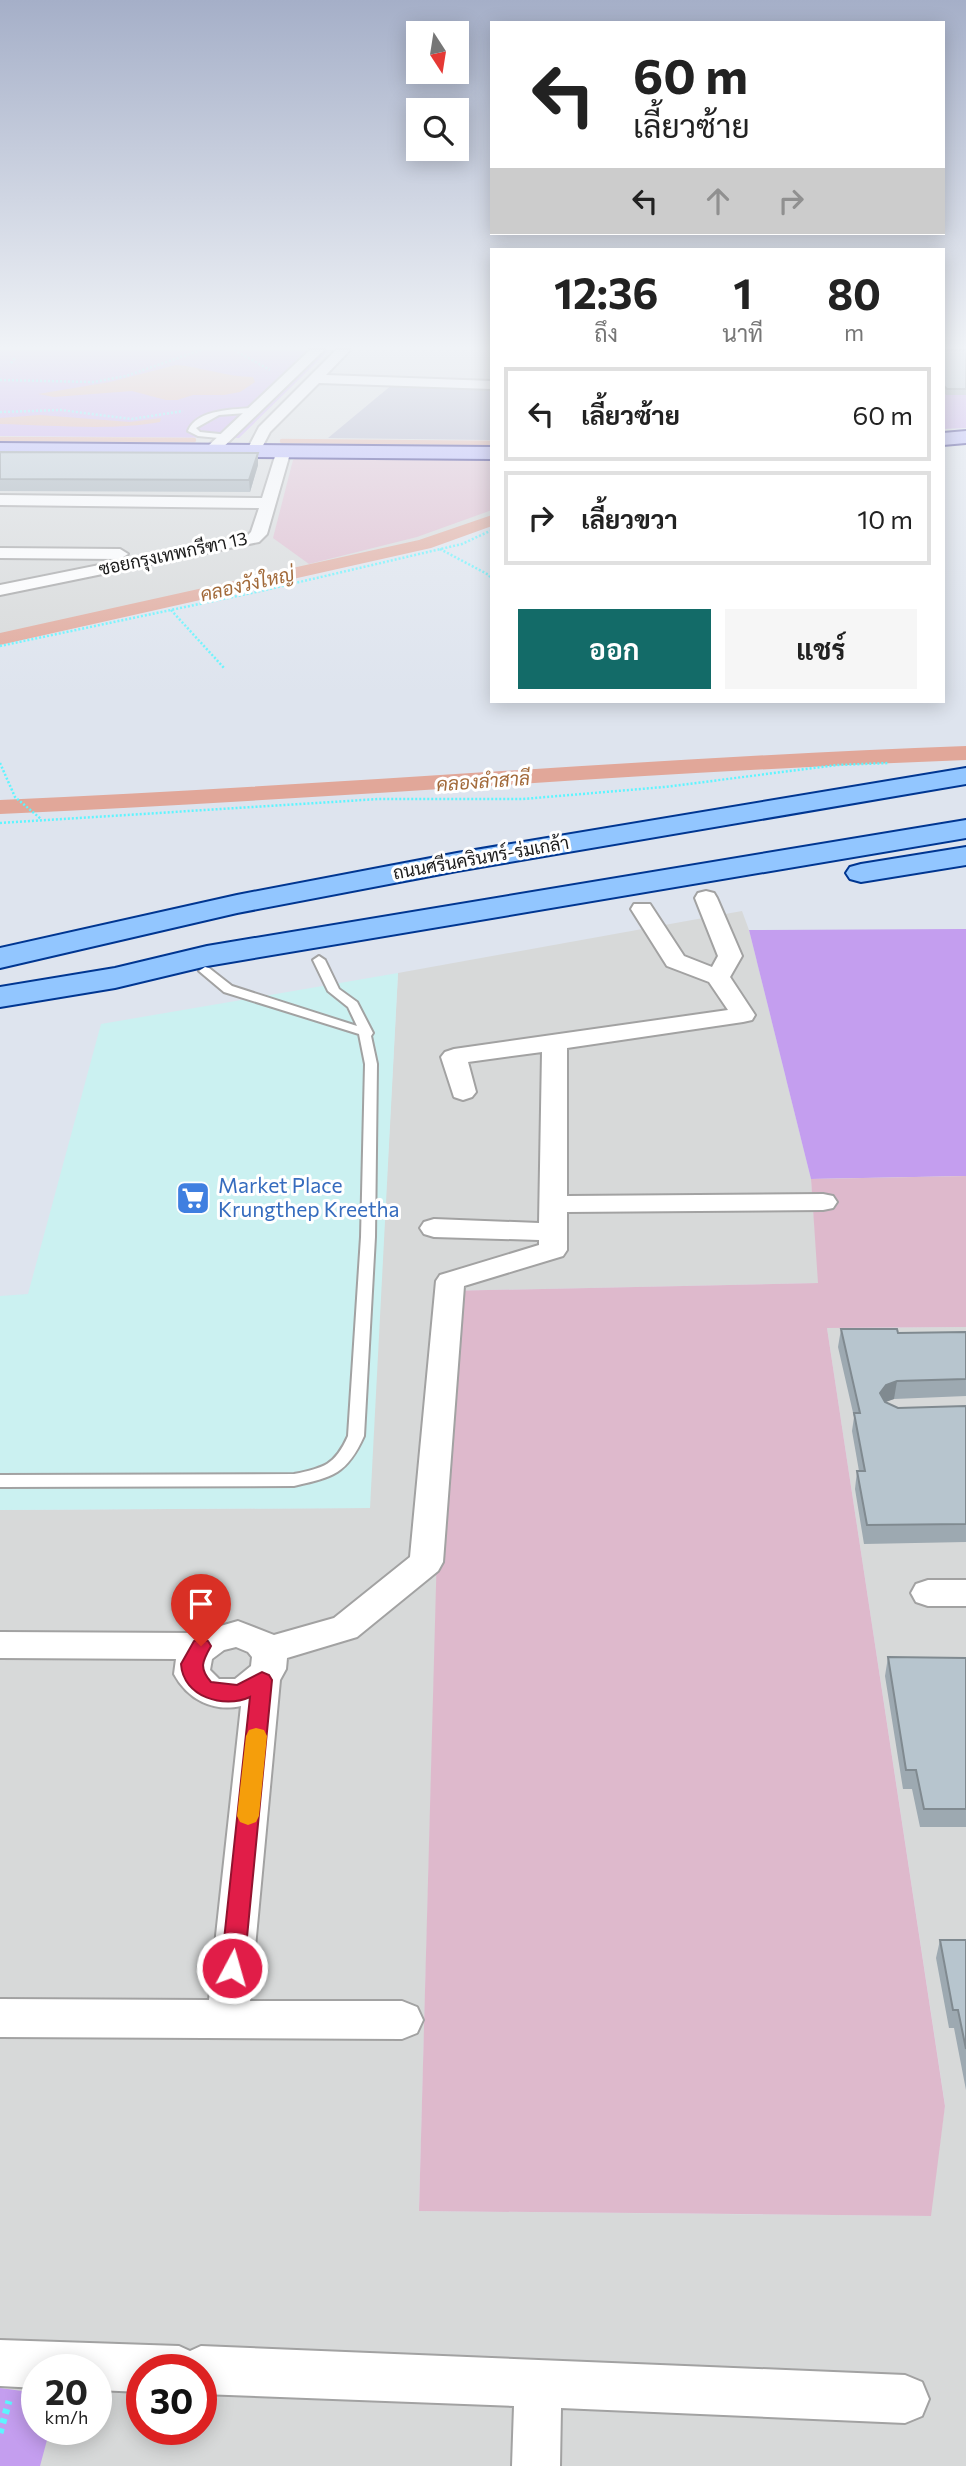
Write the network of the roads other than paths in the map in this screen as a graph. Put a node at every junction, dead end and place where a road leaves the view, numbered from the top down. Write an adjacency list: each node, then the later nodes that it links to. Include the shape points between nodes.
1 (279, 465): 3 (street, ซอยกรุงเทพกรีฑา 13)
2 (0, 500): 3 (street)
3 (268, 503): 5 (street, ซอยกรุงเทพกรีฑา 13, via 260,534 253,539)
4 (0, 553): 5 (street)
5 (158, 558): 6 (street, ซอยกรุงเทพกรีฑา 13)
6 (0, 590)
7 (954, 778): 13 (main road, ถนนศรีนครินทร์-ร่มเกล้า, via 457,862 237,904)
8 (966, 800): 13 (main road, ถนนศรีนครินทร์-ร่มเกล้า)
9 (966, 829): 17 (main road, via 221,954)
10 (966, 856): 11 (main road)
11 (706, 898): 12 (main road); 16 (street, via 730,956)
12 (642, 909): 14 (main road); 16 (street, via 675,961)
13 (0, 959)
14 (319, 960): 15 (main road); 19 (lane, via 334,992 353,1005)
15 (205, 971): 17 (main road); 19 (lane, via 228,989)
16 (718, 977): 20 (street, via 743,1015)
17 (115, 978): 18 (main road)
18 (0, 997)
19 (367, 1033): 25 (lane, via 371,1064 368,1237 356,1436 347,1460 325,1474 294,1480)
20 (555, 1042): 21 (street, via 454,1057); 23 (street)
21 (463, 1092)
22 (823, 1202): 23 (street)
23 (554, 1218): 24 (street); 30 (street, via 554,1250 450,1281 426,1562 345,1628)
24 (434, 1228)
25 (0, 1481)
26 (928, 1593): 27 (street)
27 (966, 1593)
28 (0, 1645): 29 (street)
29 (201, 1646): 30 (street, via 212,1639 250,1636); 30 (street, via 191,1664 192,1674 205,1689 241,1693)
30 (265, 1665): 33 (street)
31 (0, 2018): 33 (street)
32 (402, 2020): 33 (street)
33 (226, 2021)
34 (0, 2363): 35 (street)
35 (126, 2368)
36 (217, 2371): 37 (street)
37 (538, 2384): 38 (street); 39 (street)
38 (905, 2399)
39 (536, 2466)

